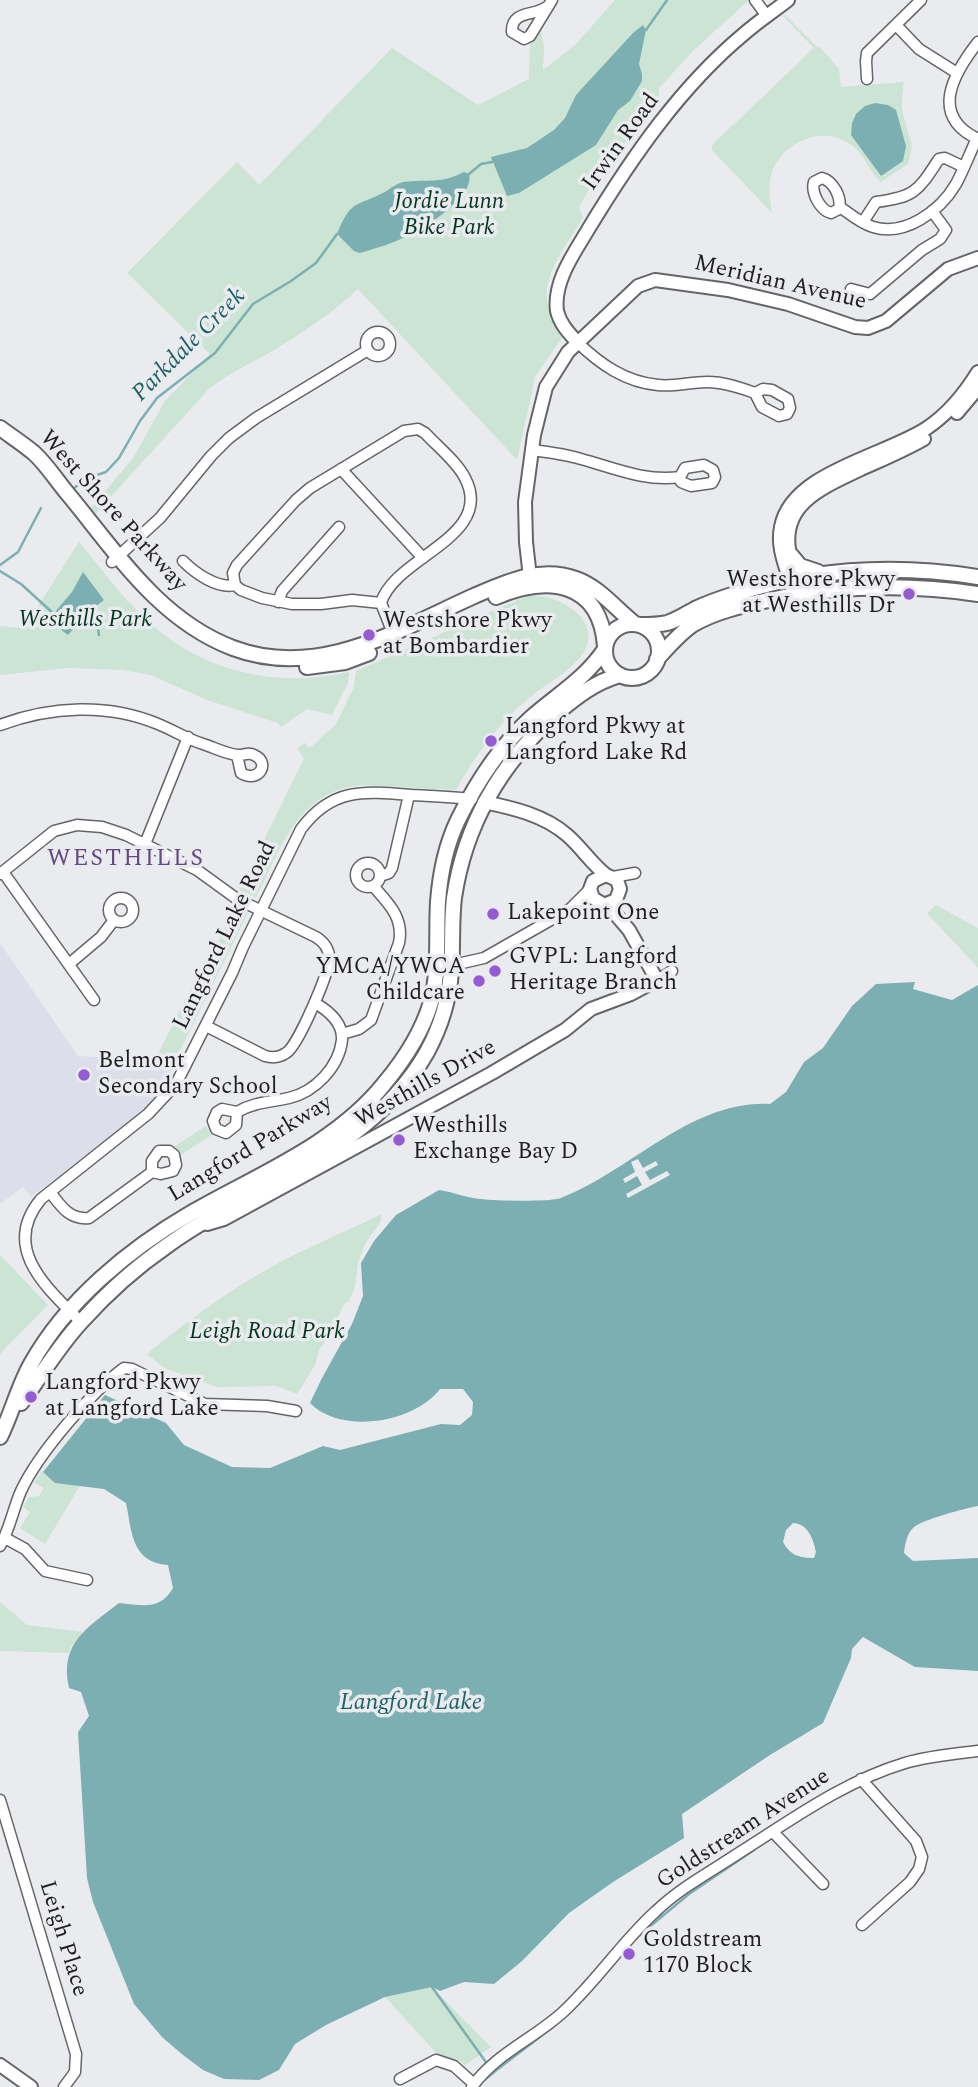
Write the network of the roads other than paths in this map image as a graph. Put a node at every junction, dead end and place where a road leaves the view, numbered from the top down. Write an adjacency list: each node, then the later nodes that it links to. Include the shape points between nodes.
1 (755, 0): 4 (street)
2 (788, 0): 4 (street, Irwin Road)
3 (921, 0): 5 (street)
4 (767, 16): 16 (street, Irwin Road, via 734,43 664,118 618,180 571,258 558,291 558,312)
5 (895, 25): 7 (street, via 919,49); 8 (street, via 867,53)
6 (978, 43): 7 (street)
7 (957, 73): 9 (street, via 949,95 950,112 959,127)
8 (867, 79)
9 (977, 139): 10 (street)
10 (964, 167): 12 (street, via 948,195); 13 (street, via 939,159 911,193 895,201 876,202)
11 (840, 207): 13 (street)
12 (932, 211): 13 (street, via 895,229); 15 (street, via 945,227 943,236 870,294)
13 (863, 222)
14 (978, 258): 16 (street, Meridian Avenue, via 948,269 886,321 868,328 749,294 655,280 638,286)
15 (851, 289)
16 (577, 342): 20 (street, via 608,368 636,381 670,386 720,383); 22 (street, Meridian Avenue, via 546,387)
17 (368, 350): 28 (street, via 229,438 160,518)
18 (978, 372): 31 (street, via 957,401 927,428 819,479 800,493 786,510 780,530 783,562)
19 (978, 388): 26 (street, via 953,417 926,438 810,496 793,517)
20 (755, 393)
21 (0, 428): 28 (main road, West Shore Parkway, via 17,440 48,484)
22 (531, 450): 24 (street, via 580,458 649,478); 33 (street, Meridian Avenue, via 524,522)
23 (341, 469): 27 (street); 27 (street, via 410,429 422,430 466,479 470,496 459,528); 34 (street, via 296,500 237,565)
24 (680, 477)
25 (339, 527): 37 (street, via 282,591)
26 (790, 554): 30 (main road, via 800,566); 31 (street)
27 (423, 558): 38 (street, via 390,584)
28 (115, 559): 40 (main road, West Shore Parkway, via 193,628 257,655 300,659)
29 (183, 561): 34 (street, via 223,586)
30 (826, 573): 31 (main road); 32 (main road, via 884,569)
31 (790, 575): 36 (street); 39 (main road, via 667,623)
32 (978, 577)
33 (530, 581): 39 (main road, West Shore Parkway, via 565,576 578,580); 40 (main road, West Shore Parkway, via 506,583); 41 (main road, West Shore Parkway, via 585,597 601,619)
34 (235, 585): 37 (street)
35 (978, 594): 36 (main road, via 876,585)
36 (794, 595): 42 (main road, via 704,619 682,632)
37 (278, 602): 38 (street)
38 (381, 603): 40 (street)
39 (637, 625): 41 (main road, via 627,624 613,632); 42 (main road, via 653,635)
40 (394, 637)
41 (605, 648): 43 (main road, via 608,664); 48 (main road, Langford Parkway, via 583,676 517,731)
42 (657, 659): 43 (main road, via 641,676)
43 (620, 675): 49 (main road, Langford Parkway, via 589,688 539,729 508,764)
44 (0, 725): 45 (street, via 45,712 102,710 144,719)
45 (188, 737): 46 (street); 50 (street)
46 (237, 755)
47 (409, 794): 48 (street, Langford Lake Road); 53 (street, via 392,868); 58 (street, Langford Lake Road, via 357,793 319,809 301,829)
48 (469, 799): 49 (street, Langford Lake Road); 62 (main road, Langford Parkway, via 442,874 438,903)
49 (484, 802): 51 (street, Langford Lake Road, via 538,817 566,834); 62 (main road, Langford Parkway, via 458,873)
50 (145, 844): 52 (street, via 102,827 65,827 46,836); 58 (street, via 205,874 230,895)
51 (584, 854): 54 (street, Langford Lake Road); 57 (street, Langford Lake Road)
52 (1, 873): 61 (street)
53 (380, 876): 55 (street); 55 (street, via 373,864 363,864 356,872 361,885)
54 (610, 876): 56 (street, Langford Lake Road, via 618,882); 56 (street, via 635,873); 57 (street)
55 (373, 887): 68 (street, via 396,913 399,943 371,1020)
56 (620, 893): 57 (street, via 613,903); 60 (street, Langford Lake Road)
57 (596, 894): 60 (street, Langford Lake Road); 62 (street, via 484,958)
58 (261, 910): 66 (street, via 316,937 326,947 329,963); 67 (street, Langford Lake Road)
59 (114, 920): 61 (street)
60 (629, 930): 64 (street, Langford Lake Road)
61 (69, 964): 65 (street)
62 (444, 964): 72 (main road, Langford Parkway, via 445,1006 438,1029 427,1052 393,1097 323,1156); 73 (main road, Langford Parkway, via 419,1033 389,1078 358,1111 305,1150 185,1216 144,1244)
63 (672, 971): 64 (street, Westhills Drive)
64 (657, 980): 72 (street, Westhills Drive, via 591,1009 565,1030 492,1073 224,1219)
65 (94, 1000)
66 (315, 1003): 67 (street, via 293,1046 278,1057 265,1056); 68 (street, via 334,1017)
67 (206, 1027): 71 (street, Langford Lake Road, via 176,1084 159,1105)
68 (342, 1034): 69 (street, via 336,1059 312,1087 297,1096)
69 (237, 1112)
70 (152, 1172): 71 (street, via 89,1218 70,1215)
71 (50, 1192): 73 (street, Langford Lake Road, via 28,1213 22,1250 31,1271)
72 (196, 1227): 74 (main road, Langford Parkway, via 143,1263)
73 (69, 1310): 74 (street, Langford Lake Road); 76 (main road, Langford Parkway, via 30,1367)
74 (81, 1322): 76 (main road, Langford Parkway)
75 (296, 1411): 78 (street, via 205,1405 124,1368 96,1393 37,1462)
76 (9, 1418): 77 (main road, Langford Parkway)
77 (0, 1437)
78 (2, 1542): 79 (street, via 25,1549 46,1570)
79 (87, 1580)
80 (978, 1751): 81 (street, Goldstream Avenue, via 920,1759)
81 (861, 1779): 83 (street, Goldstream Avenue); 85 (street, via 916,1841 922,1857 910,1882)
82 (0, 1800): 90 (street, Leigh Place, via 76,2054 75,2072)
83 (773, 1832): 84 (street); 88 (street, Goldstream Avenue, via 657,1910 564,2012)
84 (823, 1884)
85 (862, 1925)
86 (0, 2065): 89 (street)
87 (400, 2079): 88 (street, via 436,2060 454,2066)
88 (473, 2085)
89 (31, 2087)
90 (64, 2087)

